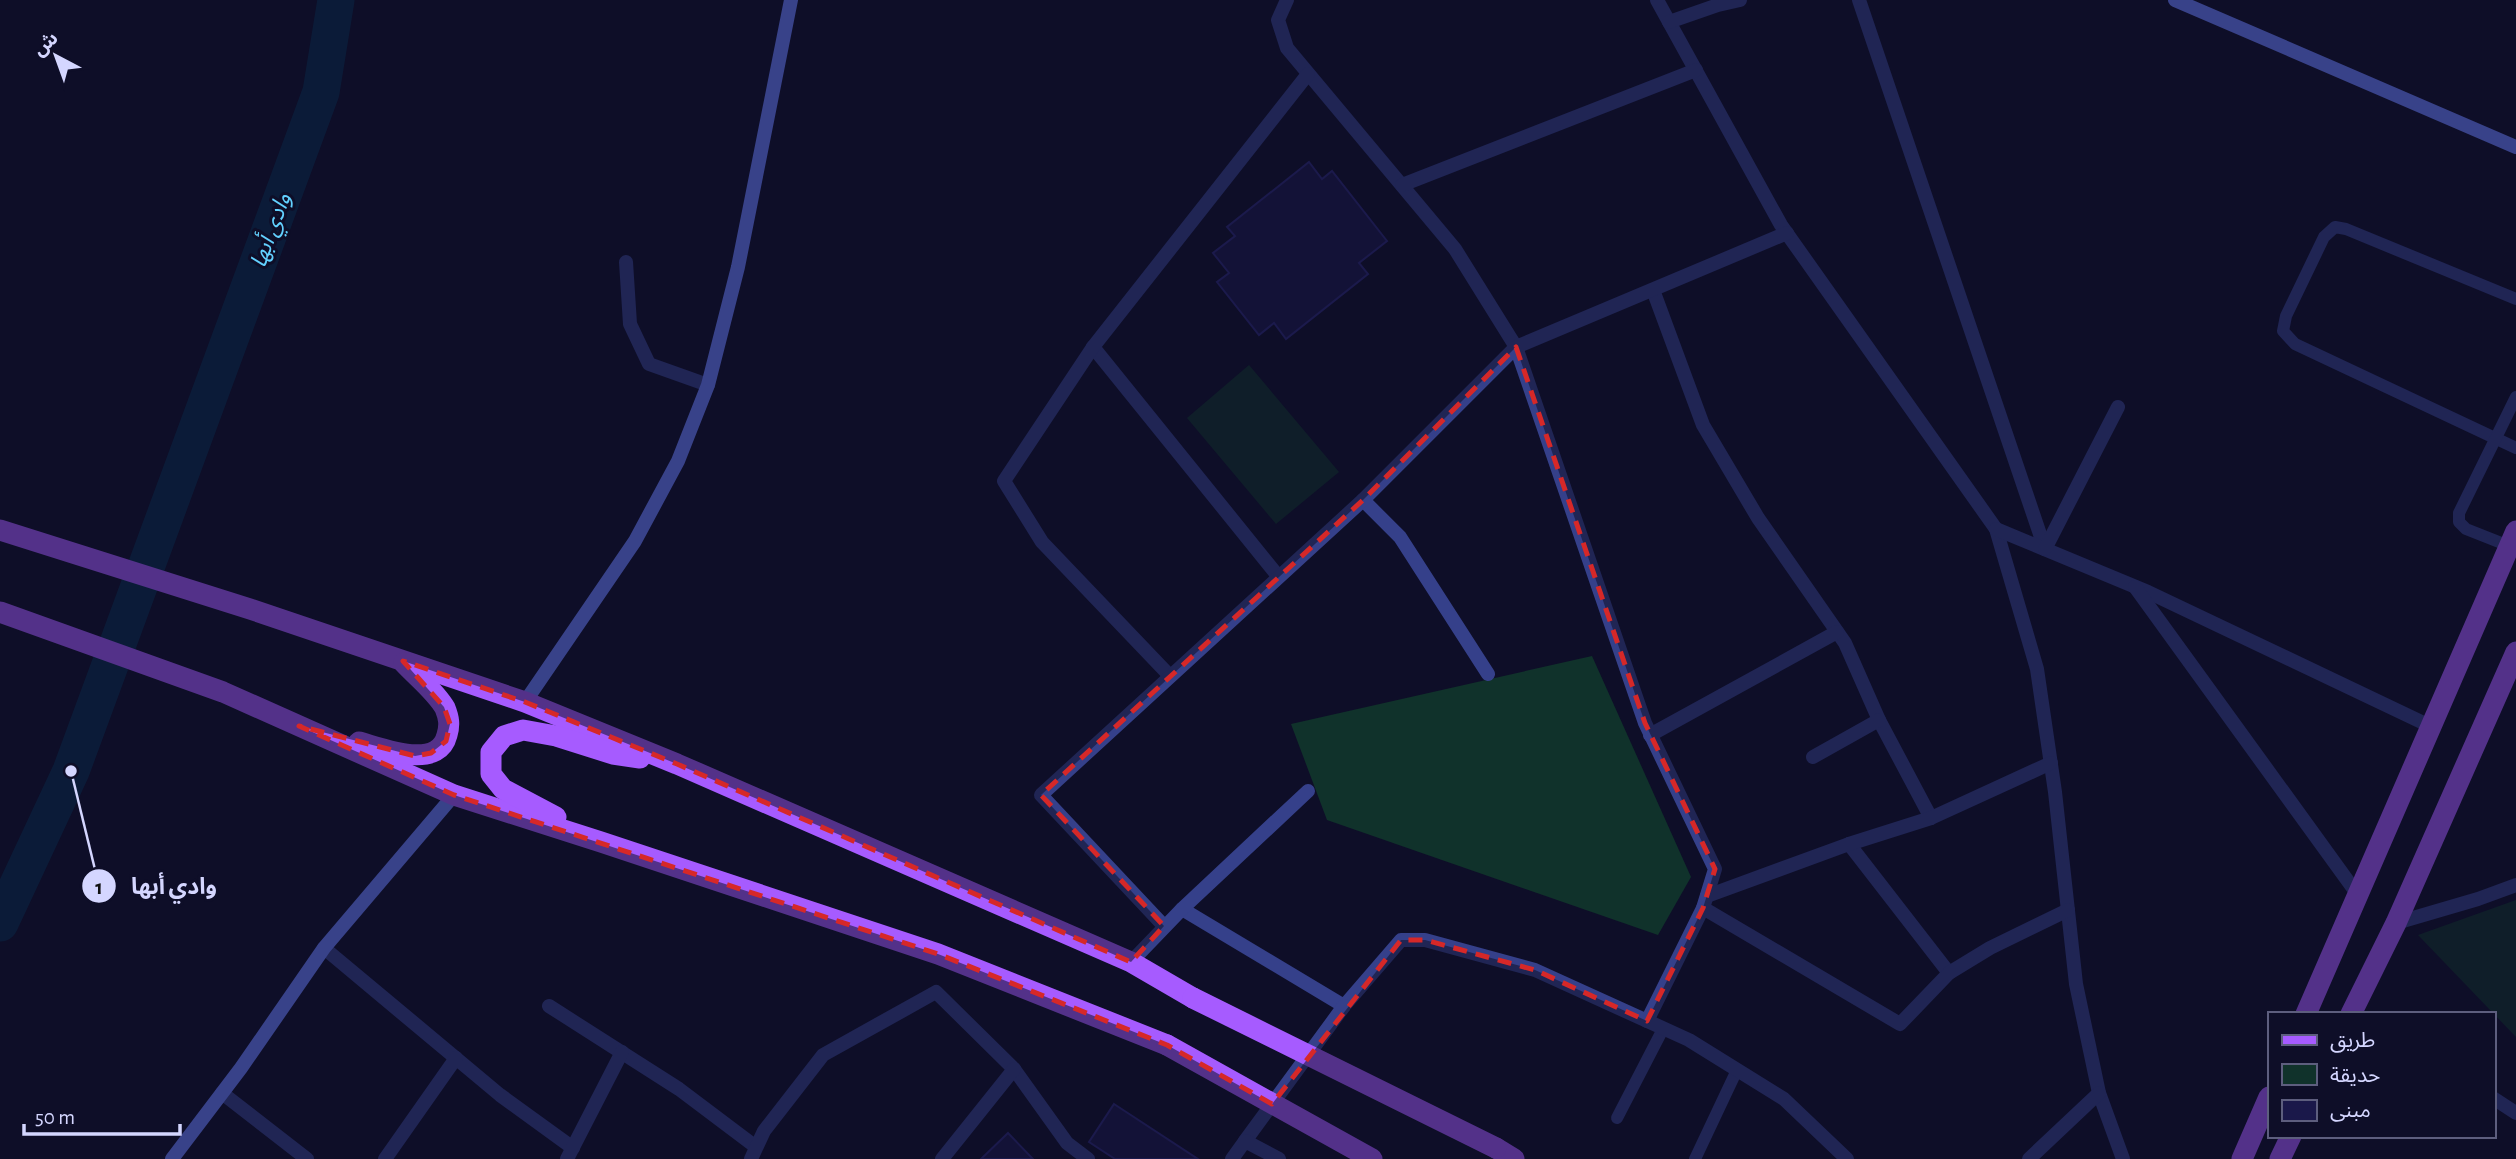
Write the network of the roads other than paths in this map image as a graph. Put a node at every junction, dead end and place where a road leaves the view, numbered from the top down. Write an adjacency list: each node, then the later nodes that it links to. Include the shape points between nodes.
1 (791, 0): 18 (street, via 738,267)
2 (1287, 0): 9 (street, via 1278,20 1287,48)
3 (1657, 0): 7 (street)
4 (1740, 0): 7 (street)
5 (1859, 0): 27 (street)
6 (2175, 0): 10 (street)
7 (1669, 22): 8 (street)
8 (1696, 71): 11 (street); 12 (street)
9 (1308, 74): 11 (street); 16 (street)
10 (2516, 147)
11 (1402, 185): 17 (street, via 1455,249)
12 (1787, 233): 14 (street); 24 (street)
13 (626, 262): 18 (street, via 630,324 649,364)
14 (1653, 290): 17 (street); 31 (street, via 1703,425 1758,518)
15 (2516, 299): 21 (lane, via 2335,227 2324,237 2283,331 2295,344)
16 (1093, 346): 28 (street); 35 (street, via 1004,481 1042,542)
17 (1516, 347): 23 (street); 40 (street)
18 (708, 385): 36 (street, via 678,461 635,541)
19 (2516, 397): 21 (lane)
20 (2118, 407): 27 (street)
21 (2495, 439): 22 (lane); 26 (lane, via 2459,513 2459,522 2466,529)
22 (2516, 448)
23 (1363, 499): 28 (street); 34 (street, via 1400,537)
24 (1996, 529): 27 (street); 42 (street, via 2037,669)
25 (0, 530): 33 (main road)
26 (2512, 539): 39 (main road)
27 (2045, 549): 29 (street)
28 (1278, 576): 35 (street)
29 (2135, 587): 39 (street); 50 (street)
30 (0, 612): 38 (main road, via 223,692)
31 (1838, 632): 37 (street); 40 (street)
32 (2516, 652): 54 (main road)
33 (403, 661): 36 (main road); 38 (main road, via 444,707 450,724 446,741 431,753 415,757)
34 (1488, 674)
35 (1170, 676): 55 (street, via 1041,795)
36 (525, 702): 43 (main road)
37 (1880, 720): 41 (street); 46 (street)
38 (299, 726): 45 (main road)
39 (2432, 727): 50 (main road)
40 (1650, 734): 51 (street, via 1715,869)
41 (1812, 757)
42 (2051, 763): 46 (street); 53 (street)
43 (677, 764): 47 (main road, via 612,754 523,730 504,737 491,752 491,774 503,789); 57 (main road)
44 (1308, 791): 52 (street)
45 (454, 795): 47 (main road); 56 (street)
46 (1931, 818): 48 (street)
47 (601, 842): 87 (main road, bridge, via 938,954 1167,1045)
48 (1849, 844): 51 (street); 58 (street)
49 (2516, 885): 54 (street)
50 (2358, 895): 61 (main road)
51 (1705, 902): 58 (street, via 1900,1024); 63 (street)
52 (1182, 909): 55 (street); 60 (street)
53 (2068, 910): 58 (street); 70 (street, via 2076,984)
54 (2396, 923): 62 (main road)
55 (1164, 926): 57 (street)
56 (324, 948): 66 (street); 69 (street)
57 (1131, 962): 79 (main road, bridge, via 1193,998)
58 (1949, 973)
59 (549, 1006): 65 (street)
60 (1344, 1006): 63 (street, via 1401,940 1425,940 1535,970); 76 (street)
61 (2307, 1012)
62 (2355, 1012)
63 (1647, 1021): 64 (street)
64 (1663, 1029): 68 (street); 74 (lane)
65 (622, 1052): 77 (street, via 679,1089); 78 (street)
66 (456, 1058): 78 (street); 82 (street)
67 (1014, 1069): 77 (street, via 936,992 822,1055 764,1131); 83 (street); 84 (street, via 1067,1143)
68 (1737, 1070): 88 (lane); 89 (street, via 1784,1099)
69 (222, 1093): 80 (street); 81 (street)
70 (2099, 1093): 90 (street); 91 (street)
71 (2268, 1099): 92 (main road)
72 (2495, 1099): 73 (street)
73 (2516, 1113)
74 (1617, 1118)
75 (2290, 1138): 93 (main road)
76 (1245, 1141): 85 (street); 86 (street)
77 (753, 1153)
78 (570, 1154)
79 (1505, 1154)
80 (172, 1159)
81 (307, 1159)
82 (385, 1159)
83 (942, 1159)
84 (1088, 1159)
85 (1232, 1159)
86 (1279, 1159)
87 (1372, 1159)
88 (1695, 1159)
89 (1847, 1159)
90 (2029, 1159)
91 (2123, 1159)
92 (2242, 1159)
93 (2280, 1159)

